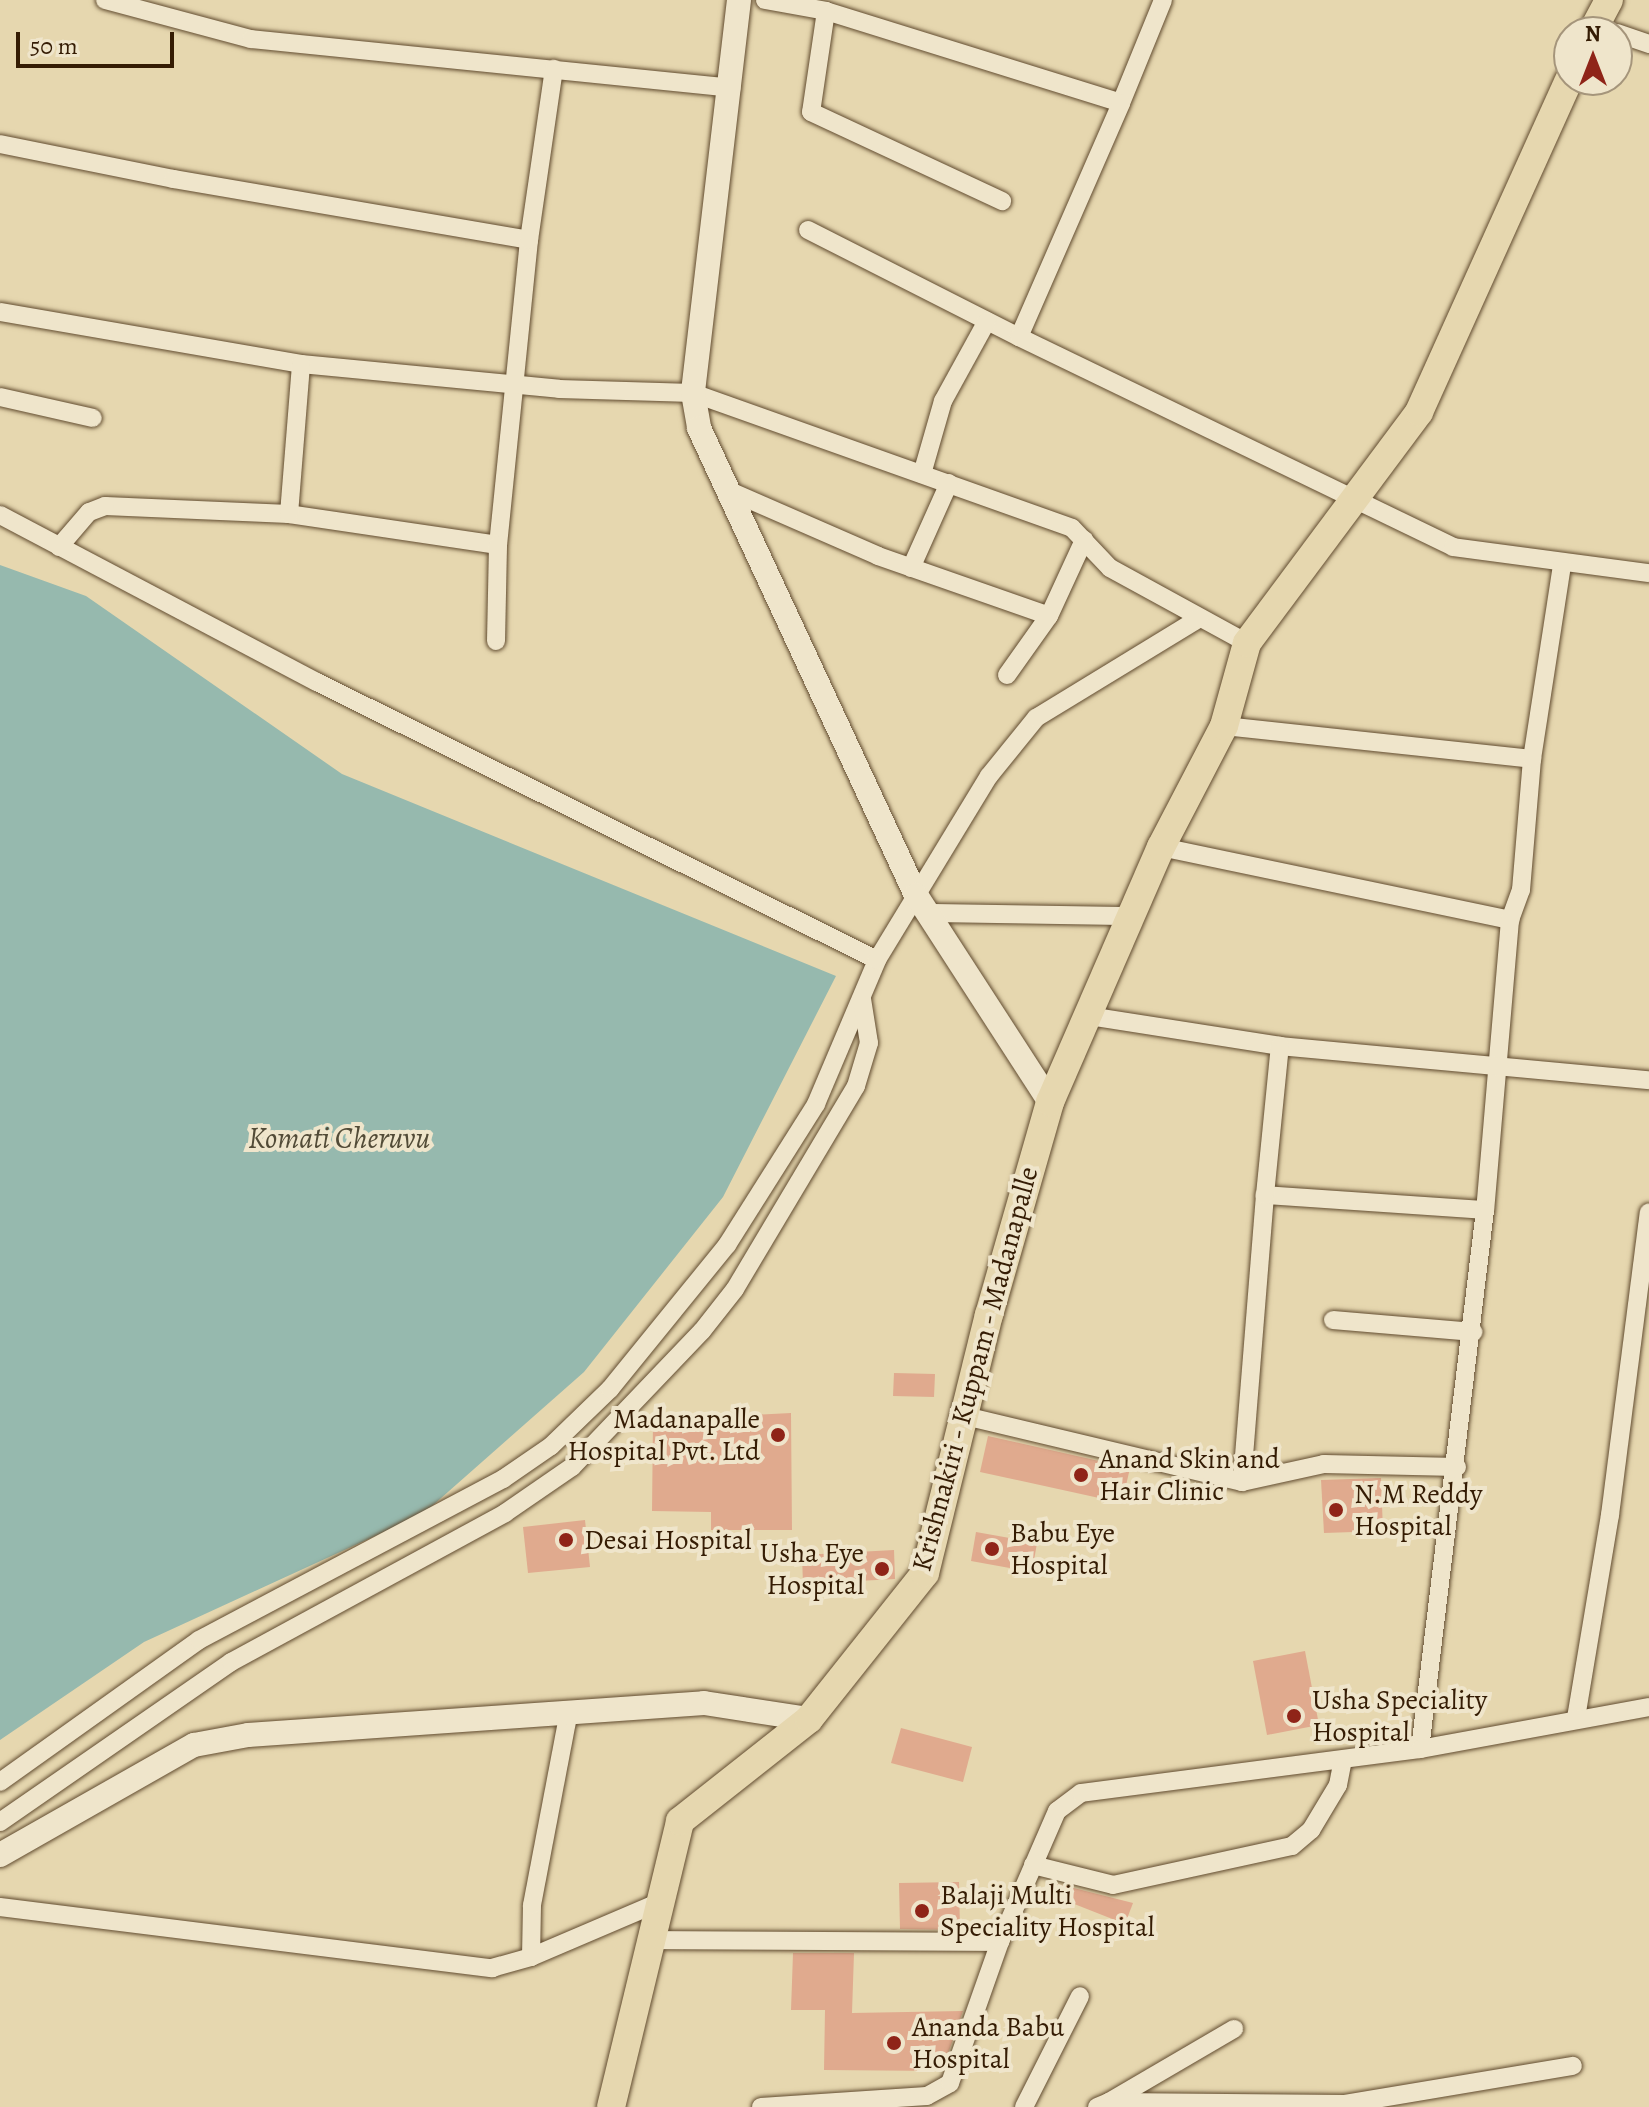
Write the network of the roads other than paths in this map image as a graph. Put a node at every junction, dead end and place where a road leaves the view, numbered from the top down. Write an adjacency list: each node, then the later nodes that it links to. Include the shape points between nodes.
1 (105, 0): 6 (street, via 251,39)
2 (739, 0): 7 (street)
3 (765, 0): 5 (street)
4 (1163, 0): 9 (street)
5 (826, 11): 9 (street); 11 (street, via 811,112)
6 (554, 69): 7 (street); 13 (street)
7 (732, 88): 19 (street)
8 (1562, 96): 25 (main road, via 1419,412)
9 (1121, 103): 16 (street)
10 (0, 144): 13 (street)
11 (1002, 201)
12 (808, 230): 15 (street)
13 (529, 240): 18 (street)
14 (0, 312): 17 (street)
15 (987, 321): 16 (street); 22 (street, via 943,401)
16 (1019, 337): 25 (street)
17 (301, 364): 18 (street); 26 (street)
18 (512, 385): 19 (street); 29 (street)
19 (693, 393): 22 (street); 24 (street, via 699,428)
20 (0, 397): 21 (street)
21 (93, 418)
22 (922, 474): 23 (street)
23 (949, 483): 28 (street, via 1072,528); 32 (street)
24 (725, 489): 32 (street); 42 (street)
25 (1356, 497): 31 (street, via 1453,547); 37 (main road)
26 (289, 514): 29 (street); 30 (street, via 105,506 89,512)
27 (0, 515): 30 (street)
28 (1084, 540): 34 (street); 35 (street, via 1110,568)
29 (498, 545): 36 (street)
30 (59, 547): 45 (street, via 317,682)
31 (1562, 565): 33 (street); 40 (street)
32 (911, 568): 34 (street)
33 (1649, 573)
34 (1049, 616): 38 (street)
35 (1200, 618): 37 (street); 42 (street, via 1036,718 989,776)
36 (496, 641)
37 (1247, 643): 39 (main road, Krishnakiri - Kuppam - Madanapalle)
38 (1007, 675)
39 (1224, 726): 40 (street); 41 (main road, Krishnakiri - Kuppam - Madanapalle)
40 (1532, 759): 44 (street, via 1521,890)
41 (1161, 847): 43 (main road, Krishnakiri - Kuppam - Madanapalle); 44 (street)
42 (922, 904): 43 (street); 45 (street); 51 (street)
43 (1129, 916): 47 (main road, Krishnakiri - Kuppam - Madanapalle)
44 (1510, 920): 49 (street)
45 (877, 960): 46 (street)
46 (862, 999): 66 (street, via 816,1104 727,1245 666,1326 551,1446 503,1479 199,1640); 67 (street, via 869,1043 856,1086 735,1289 702,1331 572,1467 505,1513 231,1662)
47 (1089, 1016): 48 (street); 51 (main road, Krishnakiri - Kuppam - Madanapalle)
48 (1280, 1046): 49 (street); 52 (street)
49 (1496, 1066): 50 (street); 53 (street)
50 (1649, 1080)
51 (1050, 1102): 57 (main road, Krishnakiri - Kuppam - Madanapalle)
52 (1265, 1195): 53 (street); 59 (street)
53 (1485, 1210): 56 (street)
54 (1649, 1212): 62 (street, via 1610,1515)
55 (1333, 1320): 56 (street)
56 (1473, 1332): 58 (street)
57 (965, 1416): 59 (street); 63 (main road, Krishnakiri - Kuppam - Madanapalle, via 925,1573)
58 (1457, 1467): 59 (street, via 1324,1464); 64 (street)
59 (1242, 1482)
60 (1649, 1707): 62 (street)
61 (569, 1711): 63 (street, via 704,1703); 68 (street, via 248,1735 194,1745); 74 (street, via 532,1905)
62 (1576, 1718): 64 (street)
63 (809, 1719): 70 (main road, Krishnakiri - Kuppam - Madanapalle, via 680,1821)
64 (1420, 1749): 65 (street)
65 (1343, 1759): 69 (street, via 1081,1793 1057,1811); 69 (street, via 1338,1785 1311,1830 1292,1846 1113,1885)
66 (0, 1782)
67 (0, 1822)
68 (0, 1855)
69 (1033, 1865): 73 (street)
70 (660, 1902): 72 (main road, Krishnakiri - Kuppam - Madanapalle); 74 (street)
71 (0, 1907): 74 (street, via 492,1968)
72 (648, 1940): 73 (street); 80 (main road, Krishnakiri - Kuppam - Madanapalle)
73 (1000, 1942): 79 (street, via 950,2083 927,2096)
74 (531, 1957)
75 (1080, 1996): 82 (street)
76 (1234, 2029): 78 (street)
77 (1573, 2066): 78 (street, via 1345,2104)
78 (1103, 2104)
79 (815, 2105): 81 (street)
80 (611, 2107)
81 (761, 2107)
82 (1024, 2107)

